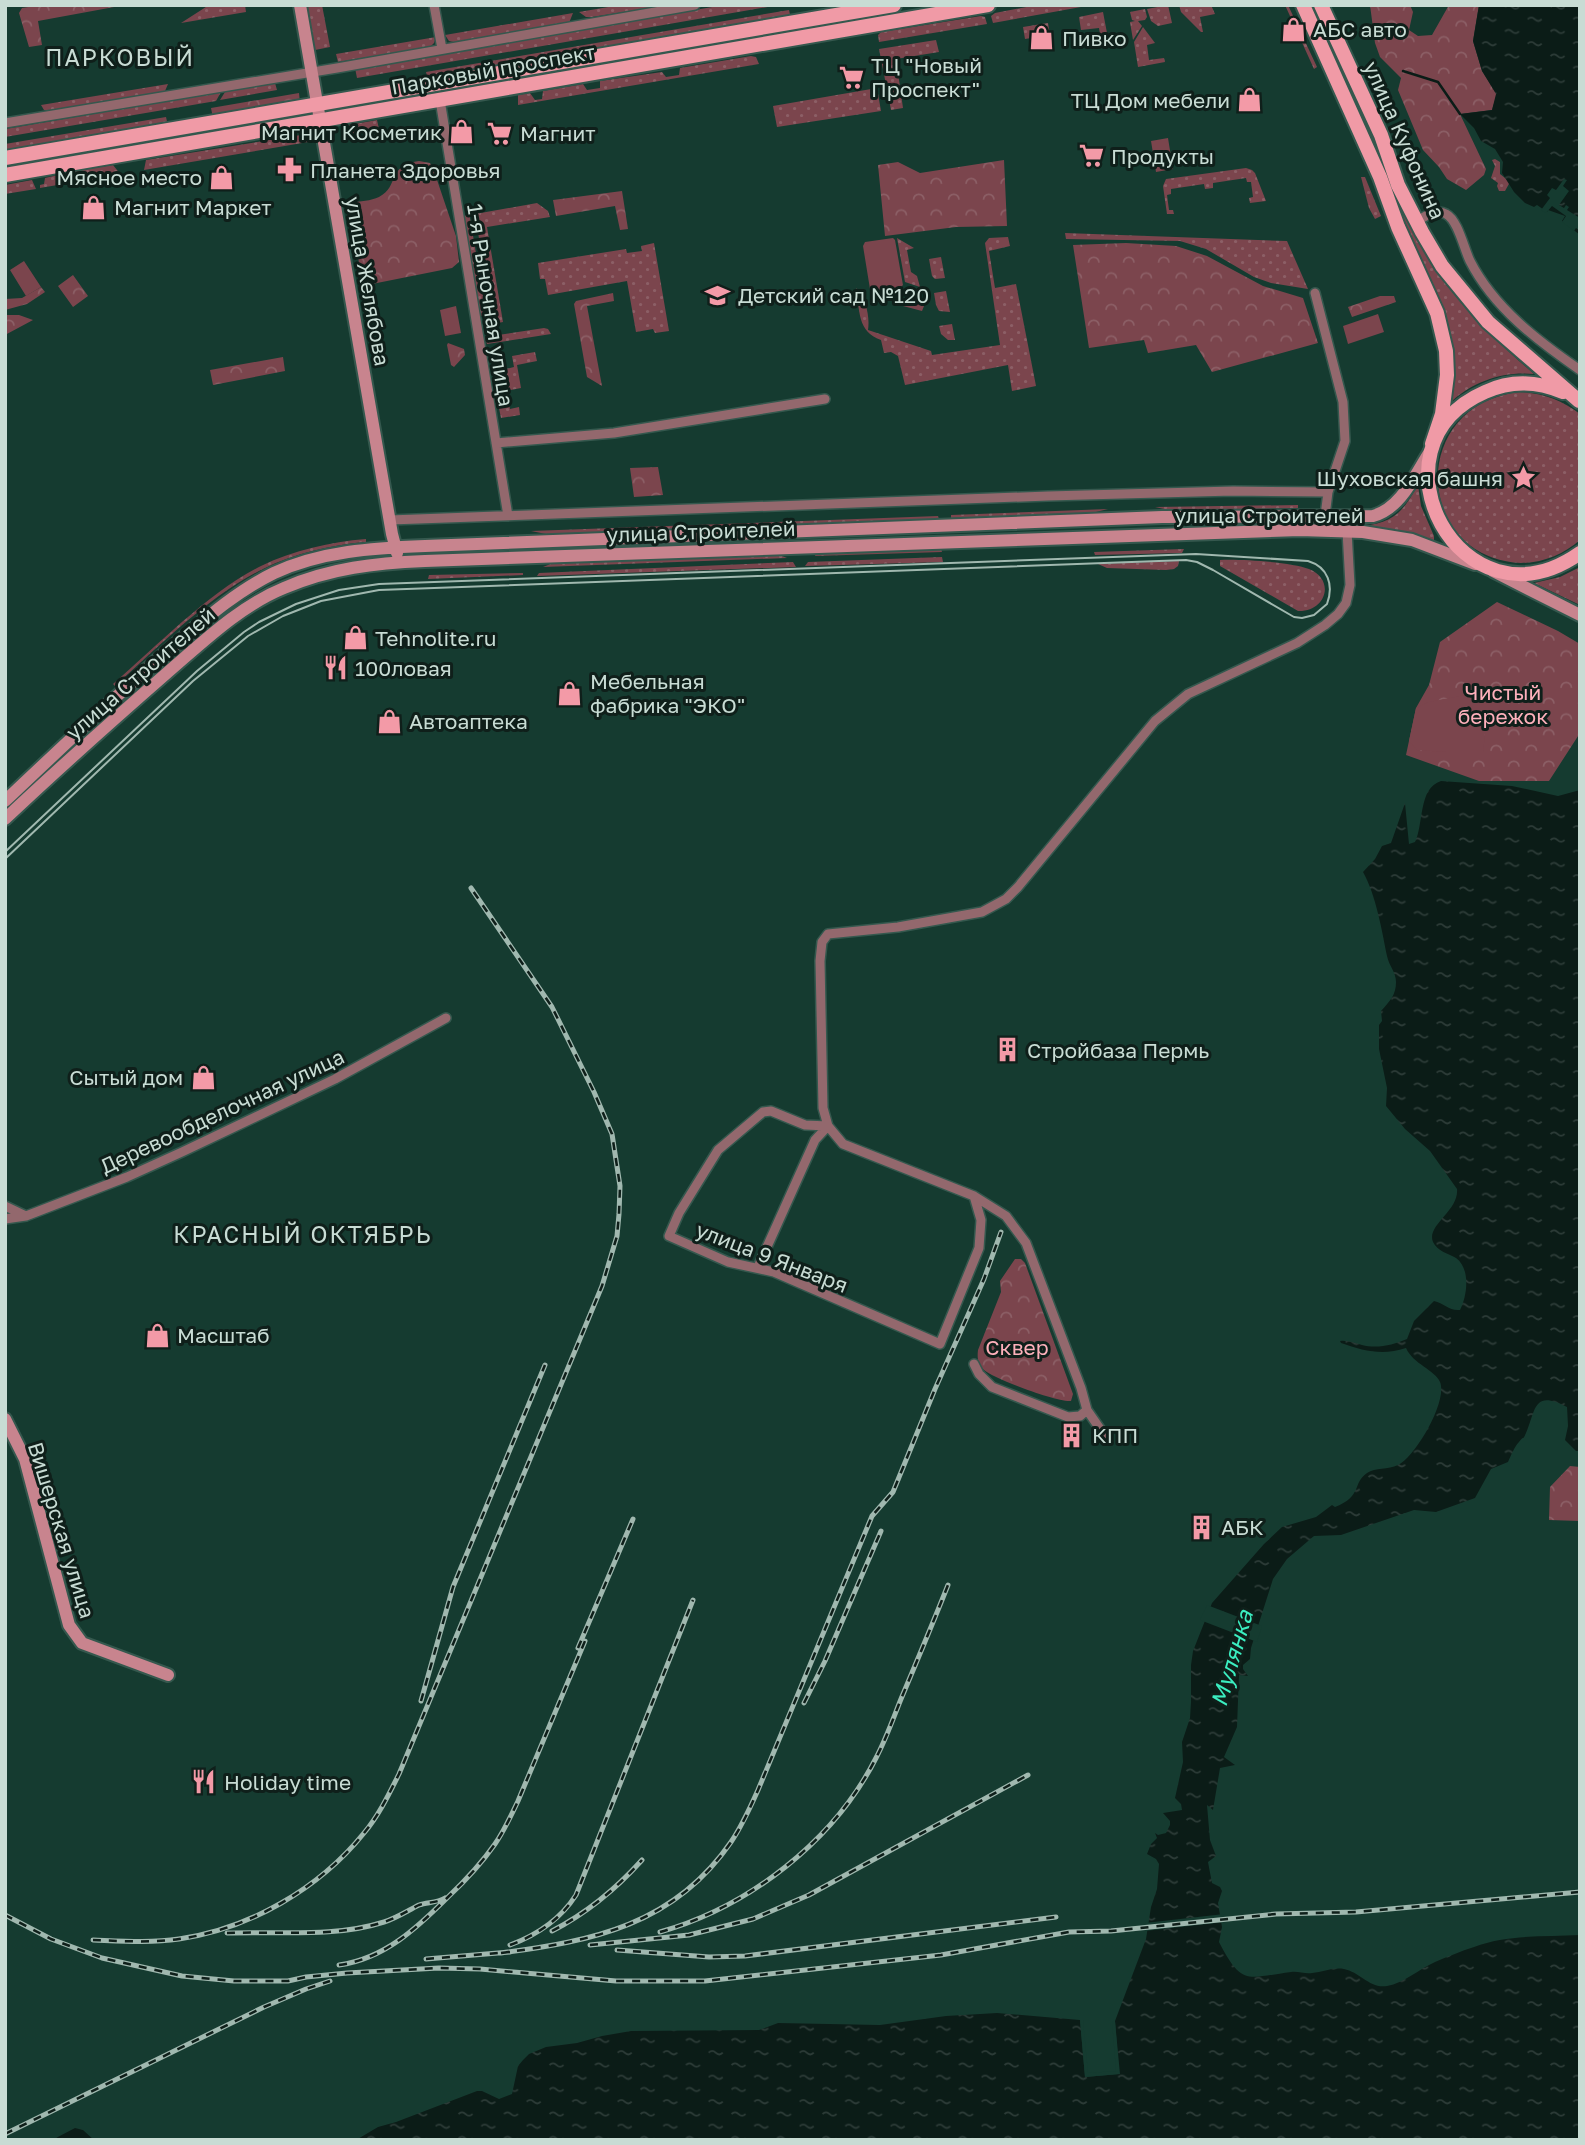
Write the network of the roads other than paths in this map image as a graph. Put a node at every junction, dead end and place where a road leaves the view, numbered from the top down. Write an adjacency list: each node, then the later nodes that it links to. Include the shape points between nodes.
1 (300, 5): 9 (main road, улица Желябова)
2 (434, 5): 8 (street)
3 (695, 5): 8 (street)
4 (894, 5): 11 (main road, Парковый проспект)
5 (988, 5): 10 (main road, Парковый проспект)
6 (1303, 5): 22 (main road, улица Куфонина, via 1437,313 1447,375)
7 (1321, 5): 16 (main road, улица Куфонина)
8 (442, 50): 9 (street)
9 (312, 72): 11 (main road, улица Желябова); 13 (street)
10 (440, 100): 12 (main road, Парковый проспект); 21 (street, 1-я Рыночная улица)
11 (318, 103): 12 (main road, улица Желябова); 14 (main road, Парковый проспект)
12 (320, 121): 15 (main road, Парковый проспект); 26 (main road, улица Желябова)
13 (5, 124)
14 (5, 158)
15 (5, 175)
16 (1416, 222): 18 (street, via 1439,212 1449,216 1471,263 1503,306); 20 (main road, улица Куфонина, via 1442,266 1479,313)
17 (1315, 293): 23 (street, via 1343,402 1345,441)
18 (1580, 370)
19 (825, 399): 21 (street, via 614,433)
20 (1580, 401): 22 (main road, via 1540,384 1502,386 1462,406)
21 (496, 443): 24 (street, 1-я Рыночная улица)
22 (1432, 447): 25 (main road, улица Строителей, via 1402,494 1384,512 1364,517); 31 (main road, улица Куфонина, via 1428,480 1436,514 1458,546)
23 (1328, 492): 24 (street, via 1048,496); 25 (street)
24 (508, 516): 26 (street)
25 (1325, 516): 28 (main road, улица Строителей, via 1163,517)
26 (390, 520): 28 (main road, улица Желябова)
27 (1347, 531): 30 (main road, улица Строителей); 31 (main road, улица Строителей, via 1412,540); 36 (street, via 1350,585 1338,614 1297,643 1188,694 1155,721 1006,899 968,915 828,934 820,961 823,1108)
28 (395, 547): 30 (main road, улица Желябова); 33 (main road, улица Строителей, via 304,562 274,573 228,601 116,695)
29 (1580, 553): 31 (main road, via 1544,571 1520,573)
30 (401, 562): 34 (main road, улица Строителей, via 341,569 260,600 158,681)
31 (1484, 567): 32 (main road, улица Строителей)
32 (1580, 615)
33 (5, 801)
34 (5, 820)
35 (446, 1018): 39 (street, Деревообделочная улица, via 335,1079 202,1142)
36 (828, 1126): 37 (street, via 843,1144); 41 (street, via 815,1140); 41 (street, улица 9 Января, via 805,1125 767,1110 718,1150 679,1213 669,1236 728,1262)
37 (974, 1196): 41 (street, улица 9 Января, via 981,1220 979,1248 940,1344); 43 (street, via 1006,1216 1026,1243)
38 (5, 1206): 39 (street)
39 (26, 1216): 40 (street, Деревообделочная улица)
40 (5, 1219)
41 (758, 1267)
42 (974, 1364): 43 (street, via 998,1390 1072,1418)
43 (1087, 1410): 45 (street)
44 (5, 1419): 46 (main road, Вишерская улица, via 28,1471 69,1625 82,1643)
45 (1105, 1436)
46 (168, 1675)

